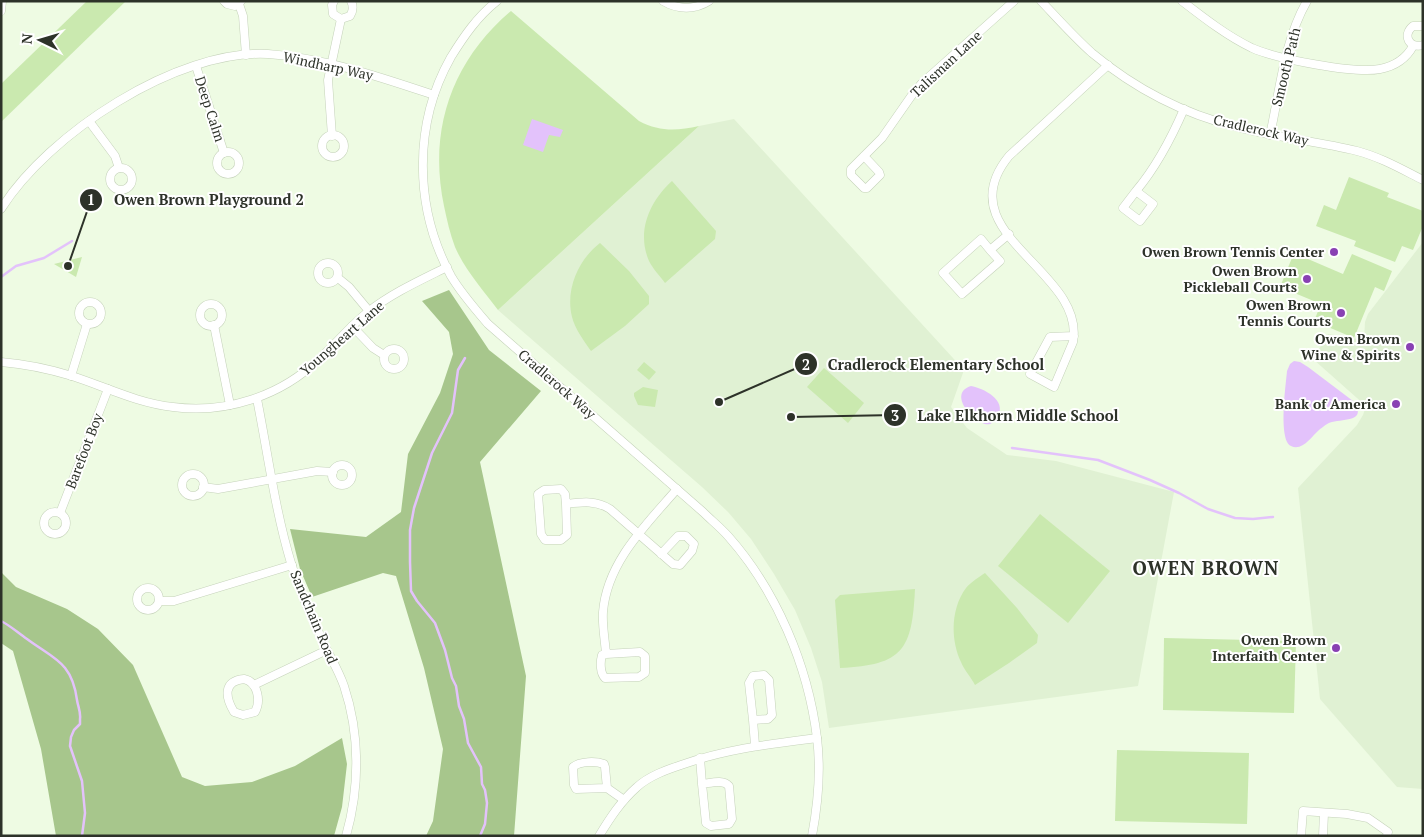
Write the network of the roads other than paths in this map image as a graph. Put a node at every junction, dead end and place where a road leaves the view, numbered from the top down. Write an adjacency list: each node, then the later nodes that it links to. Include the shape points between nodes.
1 (2, 1): 14 (street)
2 (224, 1): 12 (street, via 231,6)
3 (334, 1): 15 (street, via 332,10)
4 (350, 1): 15 (street, via 353,11 350,16)
5 (496, 1): 13 (street, Cradlerock Way)
6 (663, 1): 7 (street, via 687,8)
7 (709, 1)
8 (1014, 1): 30 (street, Talisman Lane, via 922,84 882,138)
9 (1041, 1): 22 (street, Cradlerock Way, via 1077,39)
10 (1182, 1): 20 (street, via 1244,43)
11 (1307, 1): 20 (street, Smooth Path)
12 (240, 2): 19 (street)
13 (487, 4): 24 (street, Cradlerock Way, via 461,40)
14 (1, 11)
15 (340, 19): 21 (street)
16 (1423, 26): 17 (street, via 1413,26 1408,31 1407,38)
17 (1414, 46): 18 (street); 20 (street, via 1398,63 1372,70 1352,70)
18 (1423, 46)
19 (246, 55): 21 (street, Windharp Way, via 288,56); 23 (street, Windharp Way)
20 (1286, 58): 27 (street, Smooth Path)
21 (331, 64): 24 (street, Windharp Way); 28 (street, via 328,89)
22 (1108, 65): 25 (street, Cradlerock Way, via 1142,88); 35 (street, via 1002,164 994,181 992,198 1000,224)
23 (196, 66): 26 (street, Windharp Way, via 119,101); 29 (street, Deep Calm)
24 (434, 95): 37 (street, Cradlerock Way, via 423,147 424,183 430,219)
25 (1184, 109): 27 (street, Cradlerock Way, via 1231,126); 33 (street, via 1166,148)
26 (90, 121): 31 (street, via 115,156); 34 (street, Windharp Way, via 50,153 16,188)
27 (1270, 134): 32 (street, Cradlerock Way, via 1357,151)
28 (332, 136)
29 (224, 153)
30 (864, 156)
31 (119, 168)
32 (1423, 180)
33 (1136, 191)
34 (1, 209)
35 (1009, 234): 36 (street); 43 (street, via 1066,304 1073,317)
36 (990, 250): 36 (street, via 1000,261 962,294 943,273 981,240)
37 (447, 267): 39 (street, Youngheart Lane); 53 (street, Cradlerock Way, via 488,324)
38 (338, 278): 39 (street)
39 (369, 312): 42 (street, Youngheart Lane)
40 (87, 324): 46 (street)
41 (214, 325): 49 (street)
42 (352, 326): 44 (street); 48 (street, Youngheart Lane, via 311,366)
43 (1074, 336): 43 (street, via 1054,387 1030,374 1050,337)
44 (384, 355)
45 (1, 362): 46 (street, Youngheart Lane)
46 (71, 376): 47 (street, Youngheart Lane)
47 (108, 389): 49 (street, Youngheart Lane, via 144,402 175,408); 55 (street, Barefoot Boy)
48 (258, 399): 49 (street, Youngheart Lane); 51 (street, Sandchain Road)
49 (230, 404)
50 (332, 472): 51 (street)
51 (272, 478): 52 (street, via 218,489); 58 (street, Sandchain Road)
52 (203, 487)
53 (677, 489): 56 (street); 64 (street, Cradlerock Way, via 727,534 775,604 796,652)
54 (566, 504): 54 (street, via 567,535 561,540 544,540 538,494 544,490 561,489); 56 (street, via 604,505)
55 (60, 513)
56 (639, 534): 57 (street); 61 (street, via 618,563 608,589 603,611)
57 (661, 554)
58 (292, 564): 59 (street, via 174,601); 60 (street, Sandchain Road, via 301,593)
59 (159, 601)
60 (327, 650): 62 (street); 71 (street, Sandchain Road, via 344,685 355,738 356,773)
61 (606, 654): 61 (street, via 640,652 645,656 645,673 605,678 601,660)
62 (254, 685): 62 (street, via 248,680 239,680 228,688 228,700 237,714 248,715 257,709 259,701)
63 (753, 720): 63 (street, via 749,683 753,676 764,675 769,680 772,715 768,719); 65 (street)
64 (817, 738): 65 (street); 73 (street, Cradlerock Way, via 818,770)
65 (754, 746): 66 (street)
66 (700, 758): 67 (street); 69 (street, via 658,774)
67 (702, 784): 67 (street, via 706,823 711,826 729,824 732,819 728,783)
68 (607, 788): 68 (street, via 576,788 573,767 598,762 604,764); 69 (street)
69 (624, 800): 72 (street)
70 (1324, 813): 74 (street, via 1303,811); 75 (street); 76 (street, via 1368,818 1388,832)
71 (346, 836)
72 (600, 836)
73 (812, 836)
74 (1301, 836)
75 (1323, 836)
76 (1387, 836)

